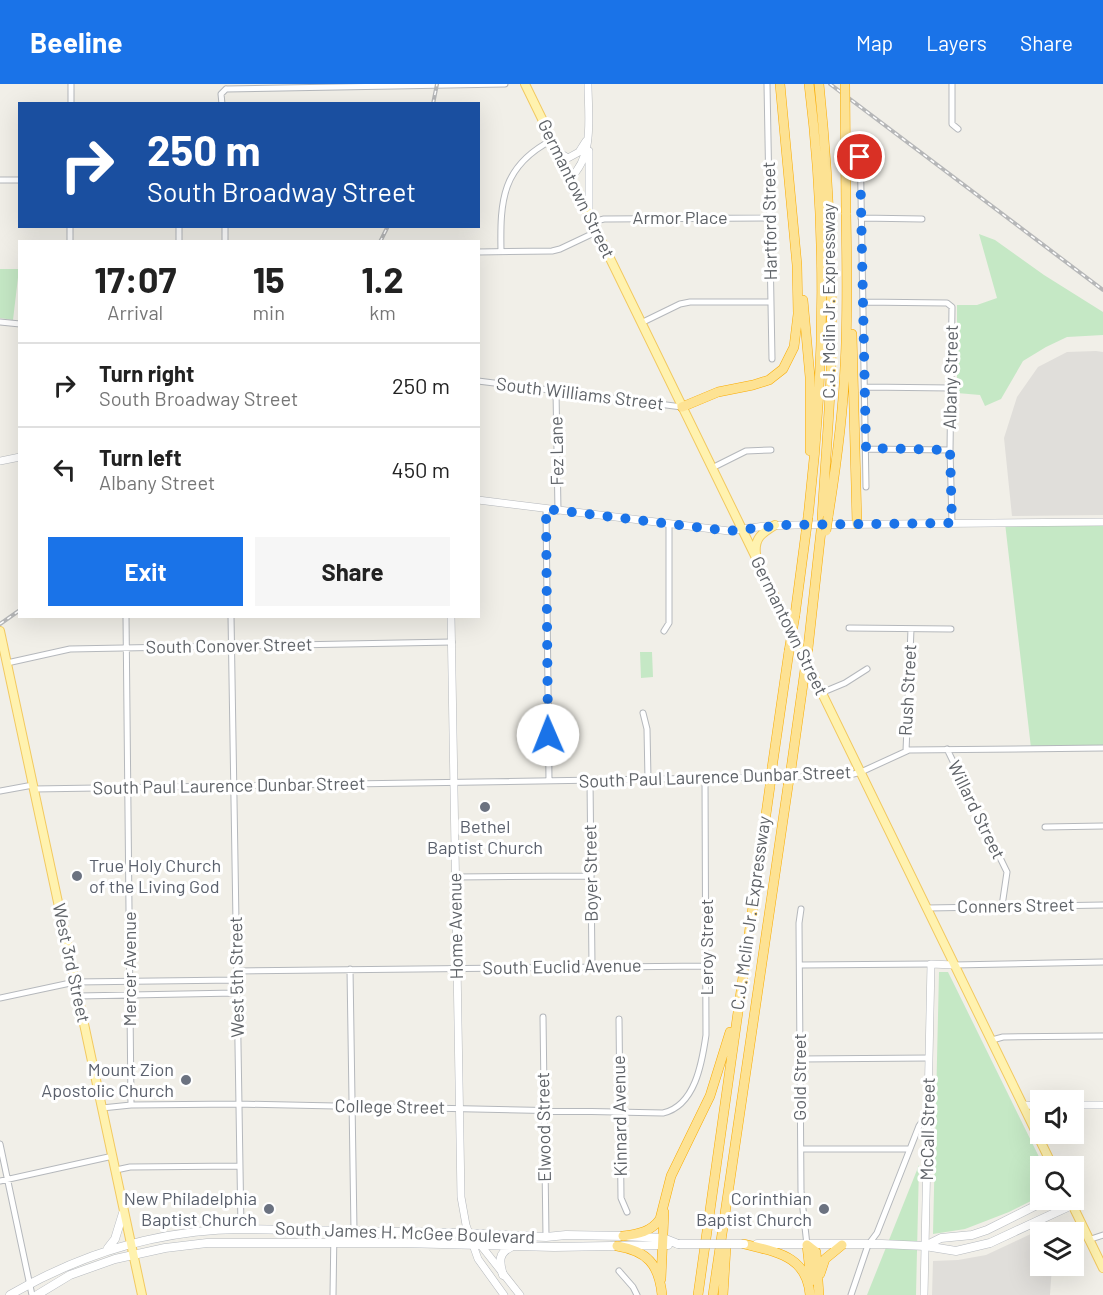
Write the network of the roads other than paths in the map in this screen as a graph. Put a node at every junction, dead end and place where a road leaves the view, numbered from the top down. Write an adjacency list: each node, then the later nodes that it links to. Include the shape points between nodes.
1 (71, 84): 13 (street)
2 (505, 84): 11 (street)
3 (525, 84): 19 (main road, Germantown Street)
4 (588, 84): 15 (street)
5 (767, 84): 24 (street, Hartford Street)
6 (809, 84): 51 (highway, C.J. Mclin Jr. Expressway, via 821,285 818,415)
7 (819, 84): 55 (highway, C.J. Mclin Jr. Expressway, via 828,183 831,299)
8 (845, 84): 32 (highway, bridge)
9 (952, 84): 16 (street, via 952,124)
10 (780, 85): 31 (highway)
11 (309, 86): 12 (street)
12 (224, 87): 14 (street)
13 (71, 102)
14 (222, 102)
15 (587, 127): 17 (street); 27 (street)
16 (958, 129)
17 (587, 136): 20 (street, via 576,154 568,158); 21 (street, via 585,158)
18 (860, 136): 25 (street)
19 (552, 140): 20 (main road, Germantown Street); 29 (street, via 528,155 508,182 501,208)
20 (558, 152): 21 (main road, Germantown Street)
21 (570, 178): 27 (main road, Germantown Street)
22 (0, 180): 23 (street)
23 (18, 180)
24 (770, 218): 27 (street, Armor Place); 33 (street, Hartford Street)
25 (861, 218): 26 (street); 34 (street)
26 (922, 219)
27 (590, 220): 28 (main road, Germantown Street)
28 (596, 232): 29 (street, via 560,249); 36 (main road, Germantown Street)
29 (501, 251): 30 (street)
30 (480, 252)
31 (797, 265): 43 (highway, via 795,342 783,369 760,384 728,389); 51 (highway, via 810,377)
32 (847, 299): 55 (highway, via 842,414); 59 (highway, via 852,334)
33 (771, 302): 36 (street, via 690,302); 38 (street, Hartford Street)
34 (862, 302): 40 (street); 41 (street, Albany Street, via 950,304)
35 (0, 322): 37 (street)
36 (641, 323): 43 (main road, Germantown Street)
37 (18, 324)
38 (772, 359)
39 (480, 381): 42 (street, South Williams Street)
40 (865, 387): 41 (street); 44 (street)
41 (951, 388): 46 (street, Albany Street)
42 (556, 391): 43 (street, South Williams Street); 54 (street, Fez Lane)
43 (682, 407): 49 (main road, Germantown Street)
44 (866, 449): 46 (street); 50 (street)
45 (771, 450): 49 (street, via 746,451)
46 (950, 450): 57 (street, Albany Street)
47 (18, 457): 48 (street)
48 (0, 461)
49 (712, 468): 61 (main road, Germantown Street)
50 (866, 487)
51 (810, 494): 116 (highway, C.J. Mclin Jr. Expressway, bridge)
52 (480, 500): 53 (street)
53 (546, 509): 54 (street); 86 (street)
54 (558, 511): 58 (street)
55 (825, 517): 151 (highway, C.J. Mclin Jr. Expressway, bridge)
56 (1103, 522): 57 (street)
57 (952, 523): 59 (street)
58 (669, 524): 61 (street, via 729,531); 70 (street, via 669,623)
59 (857, 524): 60 (street)
60 (775, 525): 61 (street); 62 (main road, via 756,540)
61 (741, 528): 62 (main road, Germantown Street)
62 (757, 558): 77 (main road, Germantown Street)
63 (126, 618): 73 (street, Mercer Avenue)
64 (231, 618): 72 (street, West 5th Street)
65 (451, 618): 71 (street, Home Avenue)
66 (849, 628): 67 (street)
67 (911, 629): 68 (street); 81 (street, Rush Street)
68 (951, 629)
69 (0, 631): 74 (main road, West 3rd Street)
70 (664, 631)
71 (452, 642): 72 (street, South Conover Street); 87 (street, Home Avenue)
72 (232, 647): 73 (street, South Conover Street); 88 (street, West 5th Street)
73 (126, 648): 75 (street, South Conover Street, via 70,649); 90 (street, Mercer Avenue)
74 (2, 651): 75 (main road, West 3rd Street)
75 (7, 663): 89 (main road, West 3rd Street)
76 (867, 669): 77 (street)
77 (821, 693): 82 (main road, Germantown Street)
78 (643, 713): 85 (street)
79 (1103, 748): 80 (street, South Paul Laurence Dunbar Street)
80 (947, 749): 81 (street, South Paul Laurence Dunbar Street); 97 (street, Willard Street, via 1007,872)
81 (906, 751): 82 (street, South Paul Laurence Dunbar Street)
82 (861, 772): 83 (street, South Paul Laurence Dunbar Street, via 846,776); 98 (main road, Germantown Street)
83 (705, 778): 85 (street, South Paul Laurence Dunbar Street); 105 (street, Leroy Street)
84 (590, 780): 85 (street, South Paul Laurence Dunbar Street); 86 (street, South Paul Laurence Dunbar Street); 94 (street, Boyer Street)
85 (648, 780)
86 (549, 781): 87 (street, South Paul Laurence Dunbar Street)
87 (454, 783): 88 (street, South Paul Laurence Dunbar Street); 95 (street, Home Avenue)
88 (234, 786): 90 (street, South Paul Laurence Dunbar Street); 108 (street, West 5th Street)
89 (33, 787): 90 (street, South Paul Laurence Dunbar Street); 91 (street, South Paul Laurence Dunbar Street); 111 (main road, West 3rd Street)
90 (128, 788): 110 (street, Mercer Avenue)
91 (0, 791)
92 (1103, 826): 93 (street)
93 (1045, 827)
94 (591, 876): 95 (street); 104 (street, Boyer Street)
95 (455, 877): 106 (street, Home Avenue)
96 (1103, 905): 97 (street, Conners Street)
97 (1002, 906): 98 (street, Conners Street)
98 (928, 908): 103 (main road, Germantown Street)
99 (801, 909): 102 (street, Gold Street)
100 (1103, 963): 103 (street)
101 (931, 964): 102 (street); 103 (street); 121 (street, McCall Street)
102 (800, 965): 122 (street, Gold Street)
103 (954, 965): 120 (main road, Germantown Street)
104 (592, 966): 105 (street, South Euclid Avenue); 106 (street, South Euclid Avenue)
105 (707, 966): 132 (street, Leroy Street, via 704,1050 687,1099)
106 (456, 968): 107 (street, South Euclid Avenue); 131 (street, Home Avenue)
107 (350, 969): 108 (street, South Euclid Avenue); 127 (street)
108 (236, 971): 109 (street, West 5th Street)
109 (236, 980): 110 (street); 112 (street, West 5th Street)
110 (130, 981): 111 (street); 113 (street, Mercer Avenue)
111 (75, 982): 114 (main road, West 3rd Street); 115 (street)
112 (236, 993): 113 (street); 123 (street, West 5th Street)
113 (130, 995): 114 (street); 124 (street, Mercer Avenue)
114 (78, 996): 130 (main road, West 3rd Street)
115 (0, 998)
116 (737, 1012): 145 (highway, via 710,1095 671,1176); 189 (highway, C.J. Mclin Jr. Expressway)
117 (543, 1017): 133 (street, Elwood Street)
118 (618, 1019): 134 (street, Kinnard Avenue)
119 (1103, 1036): 120 (street, via 1003,1036)
120 (992, 1040): 128 (main road, Germantown Street)
121 (928, 1058): 122 (street); 135 (street, McCall Street)
122 (800, 1059): 138 (street, Gold Street)
123 (238, 1104): 124 (street, College Street); 127 (street, College Street); 141 (street, West 5th Street)
124 (131, 1105): 130 (street, College Street)
125 (1084, 1105): 126 (street)
126 (1103, 1105)
127 (352, 1106): 131 (street, College Street); 154 (street)
128 (1024, 1106): 129 (street); 136 (main road, Germantown Street)
129 (1030, 1106)
130 (102, 1108): 140 (main road, West 3rd Street)
131 (459, 1108): 133 (street, College Street); 155 (street, Home Avenue, via 461,1197)
132 (677, 1108): 134 (street, College Street, via 663,1113)
133 (544, 1110): 134 (street, College Street); 158 (street, Elwood Street)
134 (619, 1111): 150 (street, Kinnard Avenue, via 621,1198)
135 (928, 1113): 139 (street); 170 (street, McCall Street)
136 (1030, 1119)
137 (0, 1144): 143 (street)
138 (801, 1149): 139 (street); 165 (street, Gold Street)
139 (910, 1149): 167 (street, via 877,1233)
140 (113, 1156): 142 (main road, West 3rd Street); 143 (street)
141 (240, 1166): 142 (street); 152 (street, West 5th Street)
142 (116, 1170): 147 (main road, West 3rd Street)
143 (8, 1179): 144 (street); 178 (street)
144 (0, 1180)
145 (664, 1207): 157 (highway, via 660,1219 650,1229); 160 (highway)
146 (1030, 1208): 170 (main road, South James H. McGee Boulevard, via 987,1230)
147 (124, 1209): 161 (main road, West 3rd Street); 171 (main road, via 116,1239)
148 (1055, 1210): 170 (main road, South James H. McGee Boulevard, via 973,1248 956,1251)
149 (1075, 1210): 159 (main road)
150 (627, 1212)
151 (726, 1212): 190 (highway, C.J. Mclin Jr. Expressway); 191 (highway)
152 (241, 1228): 153 (main road, South James H. McGee Boulevard); 161 (main road, South James H. McGee Boulevard)
153 (334, 1230): 154 (main road, South James H. McGee Boulevard); 162 (street)
154 (354, 1231): 155 (main road, South James H. McGee Boulevard)
155 (469, 1234): 158 (main road, South James H. McGee Boulevard); 164 (street)
156 (1103, 1235): 159 (street)
157 (623, 1236): 158 (main road, South James H. McGee Boulevard); 160 (main road, South James H. McGee Boulevard)
158 (546, 1237)
159 (1088, 1240): 173 (main road)
160 (663, 1242): 163 (main road, South James H. McGee Boulevard, bridge); 169 (main road, South James H. McGee Boulevard); 176 (highway)
161 (130, 1243): 171 (main road, South James H. McGee Boulevard); 172 (main road, West 3rd Street)
162 (334, 1243): 164 (main road, South James H. McGee Boulevard); 172 (main road, South James H. McGee Boulevard, via 207,1243); 184 (street)
163 (744, 1244): 165 (main road, South James H. McGee Boulevard); 179 (highway, via 791,1259 805,1274)
164 (477, 1245): 168 (main road, South James H. McGee Boulevard); 175 (street); 185 (street, via 480,1262)
165 (807, 1245): 166 (main road, South James H. McGee Boulevard); 177 (highway, via 816,1252); 179 (highway)
166 (842, 1245): 167 (main road, South James H. McGee Boulevard); 177 (highway, via 825,1259)
167 (868, 1245): 170 (main road, South James H. McGee Boulevard); 192 (street)
168 (511, 1246): 169 (main road, South James H. McGee Boulevard); 175 (main road, via 500,1258)
169 (617, 1246): 176 (highway, via 644,1255)
170 (925, 1246): 193 (street, McCall Street)
171 (105, 1250): 178 (main road, South James H. McGee Boulevard)
172 (133, 1255): 182 (main road, South James H. McGee Boulevard, via 70,1275); 183 (main road, West 3rd Street)
173 (1103, 1268)
174 (619, 1271): 187 (street)
175 (502, 1275): 186 (street)
176 (661, 1281): 188 (highway)
177 (819, 1282): 179 (highway)
178 (30, 1283): 180 (main road, South James H. McGee Boulevard); 181 (street)
179 (813, 1294)
180 (10, 1295)
181 (32, 1295)
182 (37, 1295)
183 (142, 1295)
184 (333, 1295)
185 (504, 1295)
186 (520, 1295)
187 (637, 1295)
188 (662, 1295)
189 (698, 1295)
190 (713, 1295)
191 (723, 1295)
192 (851, 1295)
193 (924, 1295)

